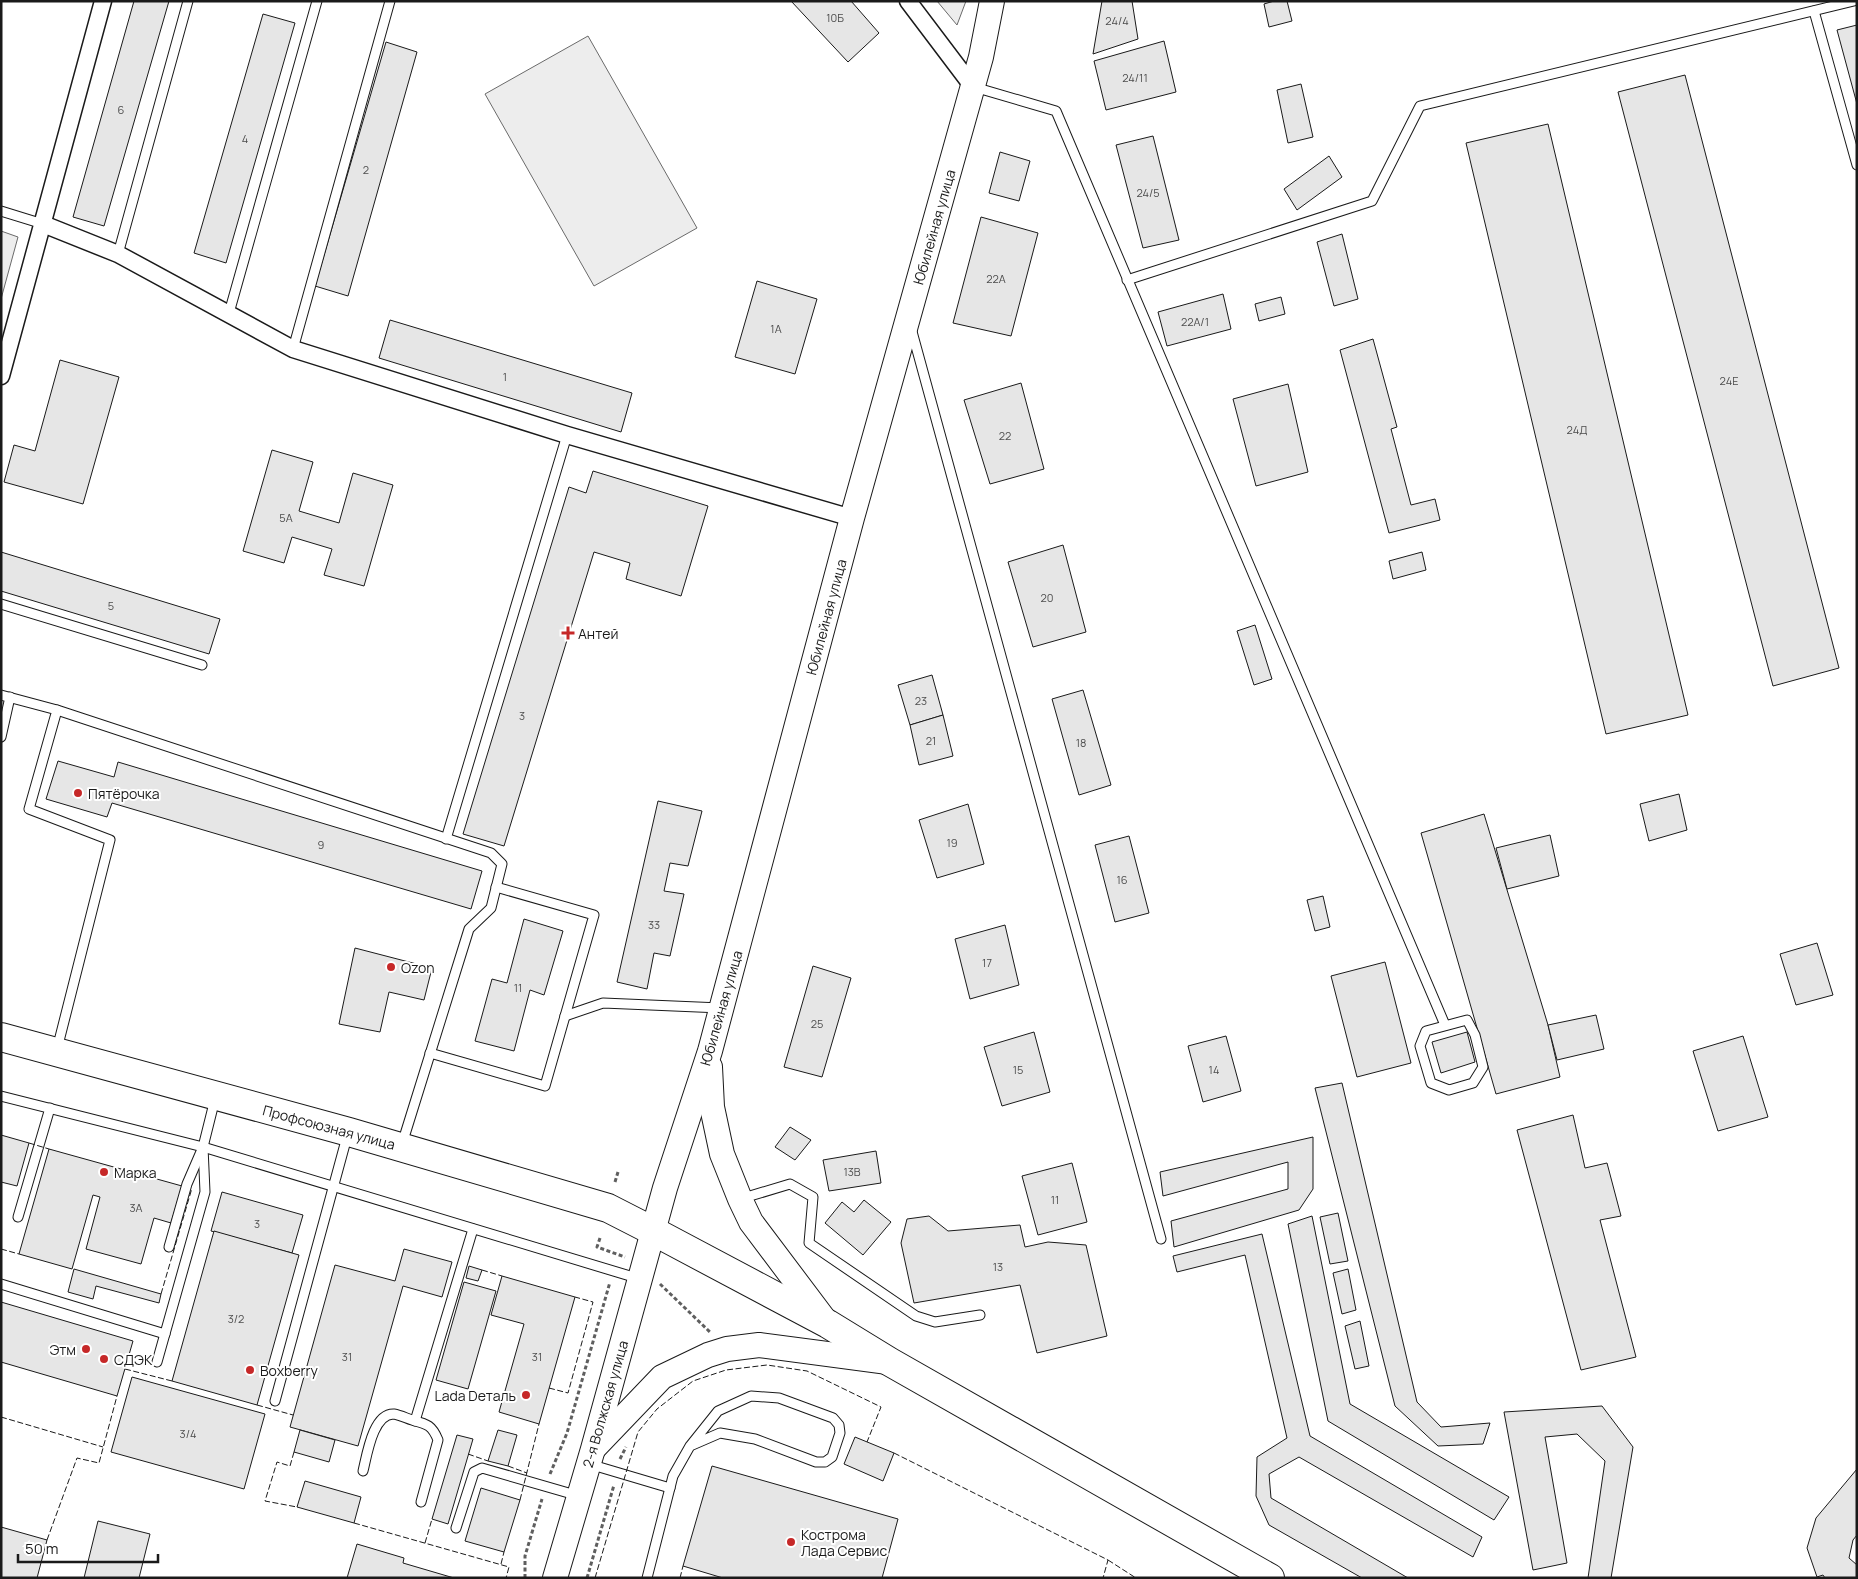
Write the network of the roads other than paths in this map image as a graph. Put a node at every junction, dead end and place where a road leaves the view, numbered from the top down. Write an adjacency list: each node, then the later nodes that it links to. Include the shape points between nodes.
1 (104, 1): 12 (street)
2 (188, 1): 13 (lane)
3 (317, 1): 15 (lane)
4 (390, 1): 17 (lane)
5 (908, 1): 9 (street)
6 (992, 1): 9 (street, Юбилейная улица)
7 (1854, 1): 8 (lane)
8 (1814, 11): 10 (lane); 14 (lane, via 1420,106 1372,201)
9 (973, 87): 14 (lane, via 1056,111); 16 (street, Юбилейная улица)
10 (1857, 165)
11 (1, 211): 12 (lane)
12 (43, 224): 13 (street); 18 (street)
13 (118, 254): 15 (street)
14 (1127, 280): 31 (lane)
15 (229, 313): 17 (street)
16 (908, 318): 21 (street, Юбилейная улица); 47 (lane)
17 (293, 349): 20 (street)
18 (5, 352): 19 (street)
19 (1, 376)
20 (567, 435): 21 (street); 27 (lane)
21 (852, 518): 29 (street, Юбилейная улица)
22 (1, 604): 23 (lane)
23 (202, 665)
24 (6, 696): 25 (lane); 26 (lane)
25 (57, 710): 27 (lane); 34 (lane, via 29,809 110,840)
26 (1, 737)
27 (446, 838): 28 (lane, via 491,854 502,864)
28 (496, 887): 30 (lane, via 594,915); 35 (lane, via 491,908 469,929)
29 (721, 1008): 30 (lane, via 603,1003); 33 (street, Юбилейная улица)
30 (565, 1016): 35 (lane, via 545,1086)
31 (1445, 1025): 31 (lane, via 1467,1020 1475,1034 1483,1067 1473,1083 1449,1090 1430,1084 1420,1046 1426,1032)
32 (1, 1037): 34 (highway, Профсоюзная улица)
33 (710, 1051): 43 (street, via 712,1107 722,1154); 46 (street, Юбилейная улица)
34 (57, 1052): 37 (highway, Профсоюзная улица)
35 (430, 1052): 41 (lane)
36 (1, 1096): 38 (lane)
37 (216, 1097): 39 (highway, Профсоюзная улица); 40 (lane)
38 (50, 1108): 40 (lane); 44 (lane)
39 (349, 1132): 41 (highway, Профсоюзная улица); 42 (lane)
40 (203, 1147): 42 (lane); 48 (lane, via 187,1184); 53 (lane, via 205,1192)
41 (401, 1147): 46 (highway, Профсоюзная улица, via 608,1208)
42 (334, 1187): 45 (lane); 56 (lane)
43 (740, 1199): 51 (lane, via 790,1184 813,1197 809,1243 916,1316 935,1322); 52 (street, via 751,1222)
44 (18, 1217)
45 (473, 1229): 49 (lane); 57 (lane)
46 (653, 1231): 49 (street, 2-я Волжская улица); 52 (highway, Профсоюзная улица)
47 (1160, 1239)
48 (168, 1247)
49 (648, 1280): 59 (street, 2-я Волжская улица)
50 (1, 1284): 53 (lane)
51 (980, 1314)
52 (828, 1324): 55 (highway, Профсоюзная улица)
53 (165, 1334): 54 (lane)
54 (157, 1362)
55 (890, 1362): 59 (street, via 759,1345 727,1349 662,1378); 67 (highway, Профсоюзная улица)
56 (274, 1401)
57 (415, 1420): 60 (lane, via 392,1414 381,1418); 63 (lane, via 434,1430 438,1440)
58 (690, 1446): 58 (lane, via 720,1433 755,1439 816,1462 825,1462 832,1457 840,1433 833,1418 779,1398 751,1396 718,1411); 61 (lane)
59 (591, 1456): 61 (lane, via 616,1472); 62 (street, 2-я Волжская улица)
60 (362, 1471)
61 (670, 1488): 66 (lane)
62 (579, 1496): 64 (lane, via 482,1468 474,1472); 65 (street, 2-я Волжская улица)
63 (421, 1502)
64 (456, 1528)
65 (555, 1578)
66 (648, 1578)
67 (1270, 1578)

